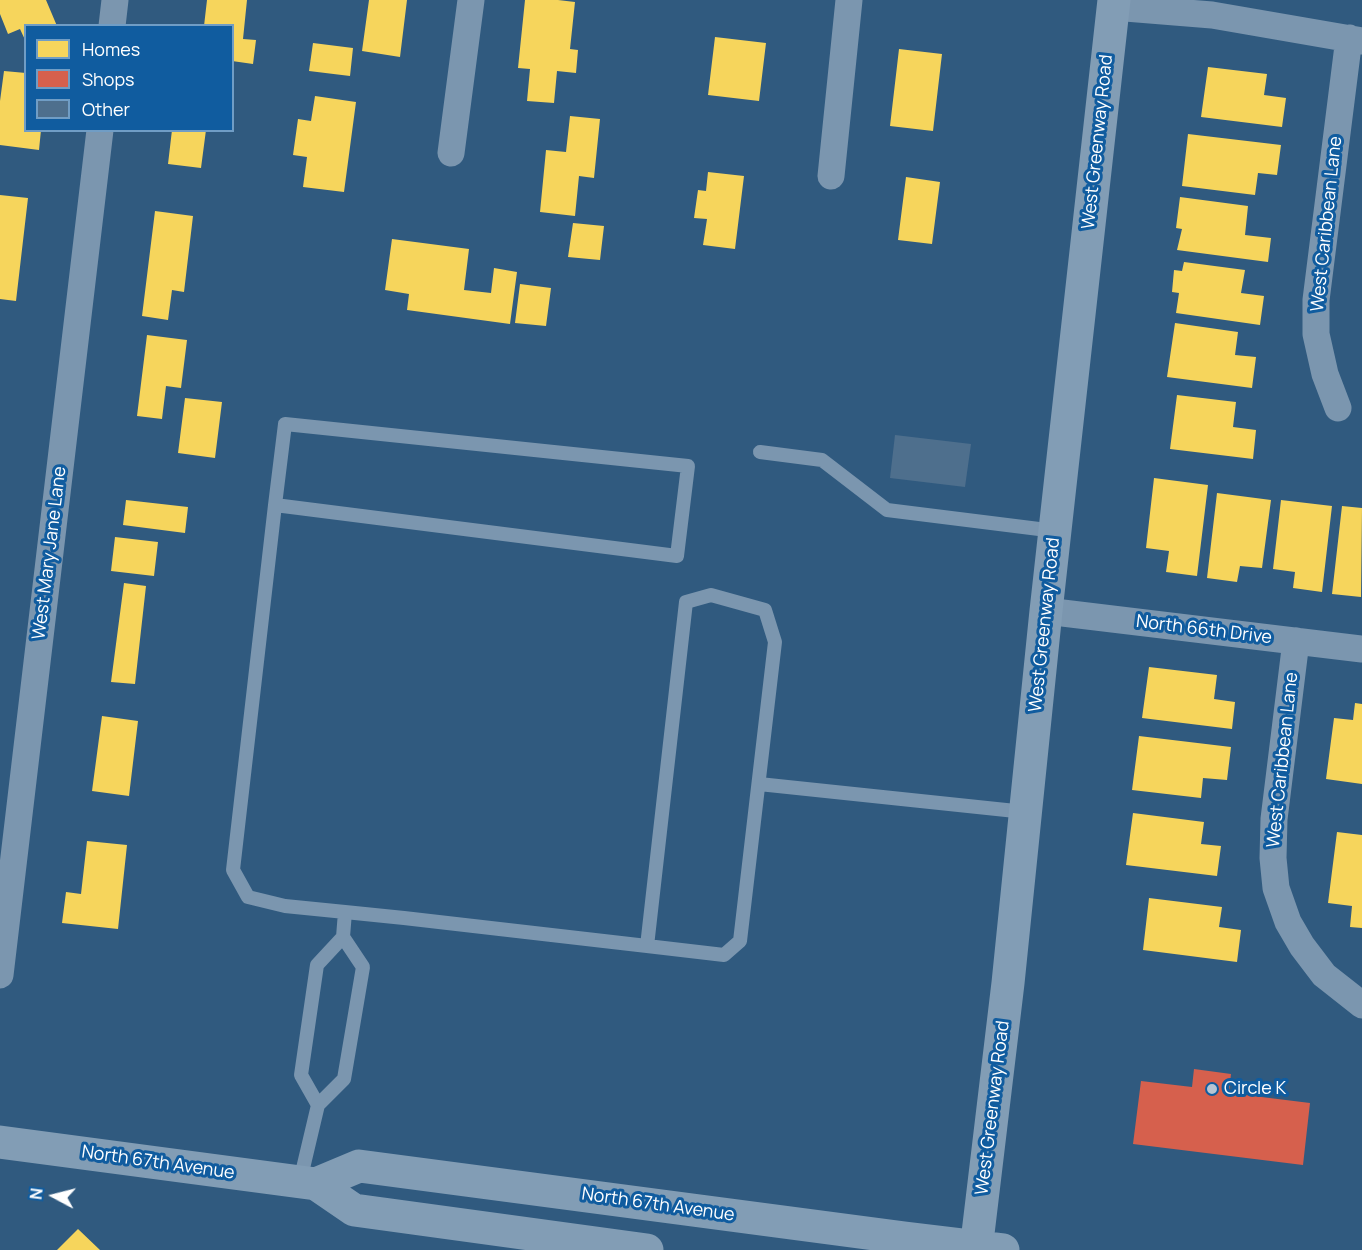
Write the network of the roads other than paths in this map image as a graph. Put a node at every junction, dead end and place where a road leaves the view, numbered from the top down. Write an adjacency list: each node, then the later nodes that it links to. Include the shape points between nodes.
1 (115, 0): 5 (street)
2 (471, 0): 8 (street)
3 (849, 0): 9 (street)
4 (1114, 4): 6 (street); 13 (main road, West Greenway Road)
5 (112, 24)
6 (1358, 37): 10 (street, West Caribbean Lane, via 1316,300 1316,334)
7 (100, 132): 22 (street, West Mary Jane Lane)
8 (451, 153)
9 (831, 176)
10 (1338, 408)
11 (760, 452): 13 (lane, via 822,460 887,510)
12 (275, 505): 12 (lane, via 285,424 688,466 677,556); 19 (lane, via 233,870 248,897 285,906)
13 (1055, 531): 14 (main road, West Greenway Road)
14 (1046, 610): 15 (street, North 66th Drive); 18 (main road, West Greenway Road)
15 (1296, 641): 16 (street, North 66th Drive); 23 (street, West Caribbean Lane, via 1274,819 1276,888 1302,946 1324,975)
16 (1362, 649)
17 (759, 784): 18 (lane); 21 (lane, via 740,941 724,955); 21 (lane, via 775,642 765,610 711,595 686,602)
18 (1026, 812): 27 (main road, West Greenway Road)
19 (345, 912): 20 (lane); 21 (lane)
20 (343, 937): 24 (lane, via 317,965 310,1009 301,1075); 24 (lane, via 363,967 345,1080)
21 (647, 946)
22 (0, 975)
23 (1362, 1005)
24 (318, 1105): 26 (lane)
25 (0, 1142): 26 (main road, North 67th Avenue)
26 (308, 1183): 27 (main road, North 67th Avenue, via 359,1166); 28 (main road, North 67th Avenue, via 354,1210)
27 (985, 1249)
28 (647, 1250)

